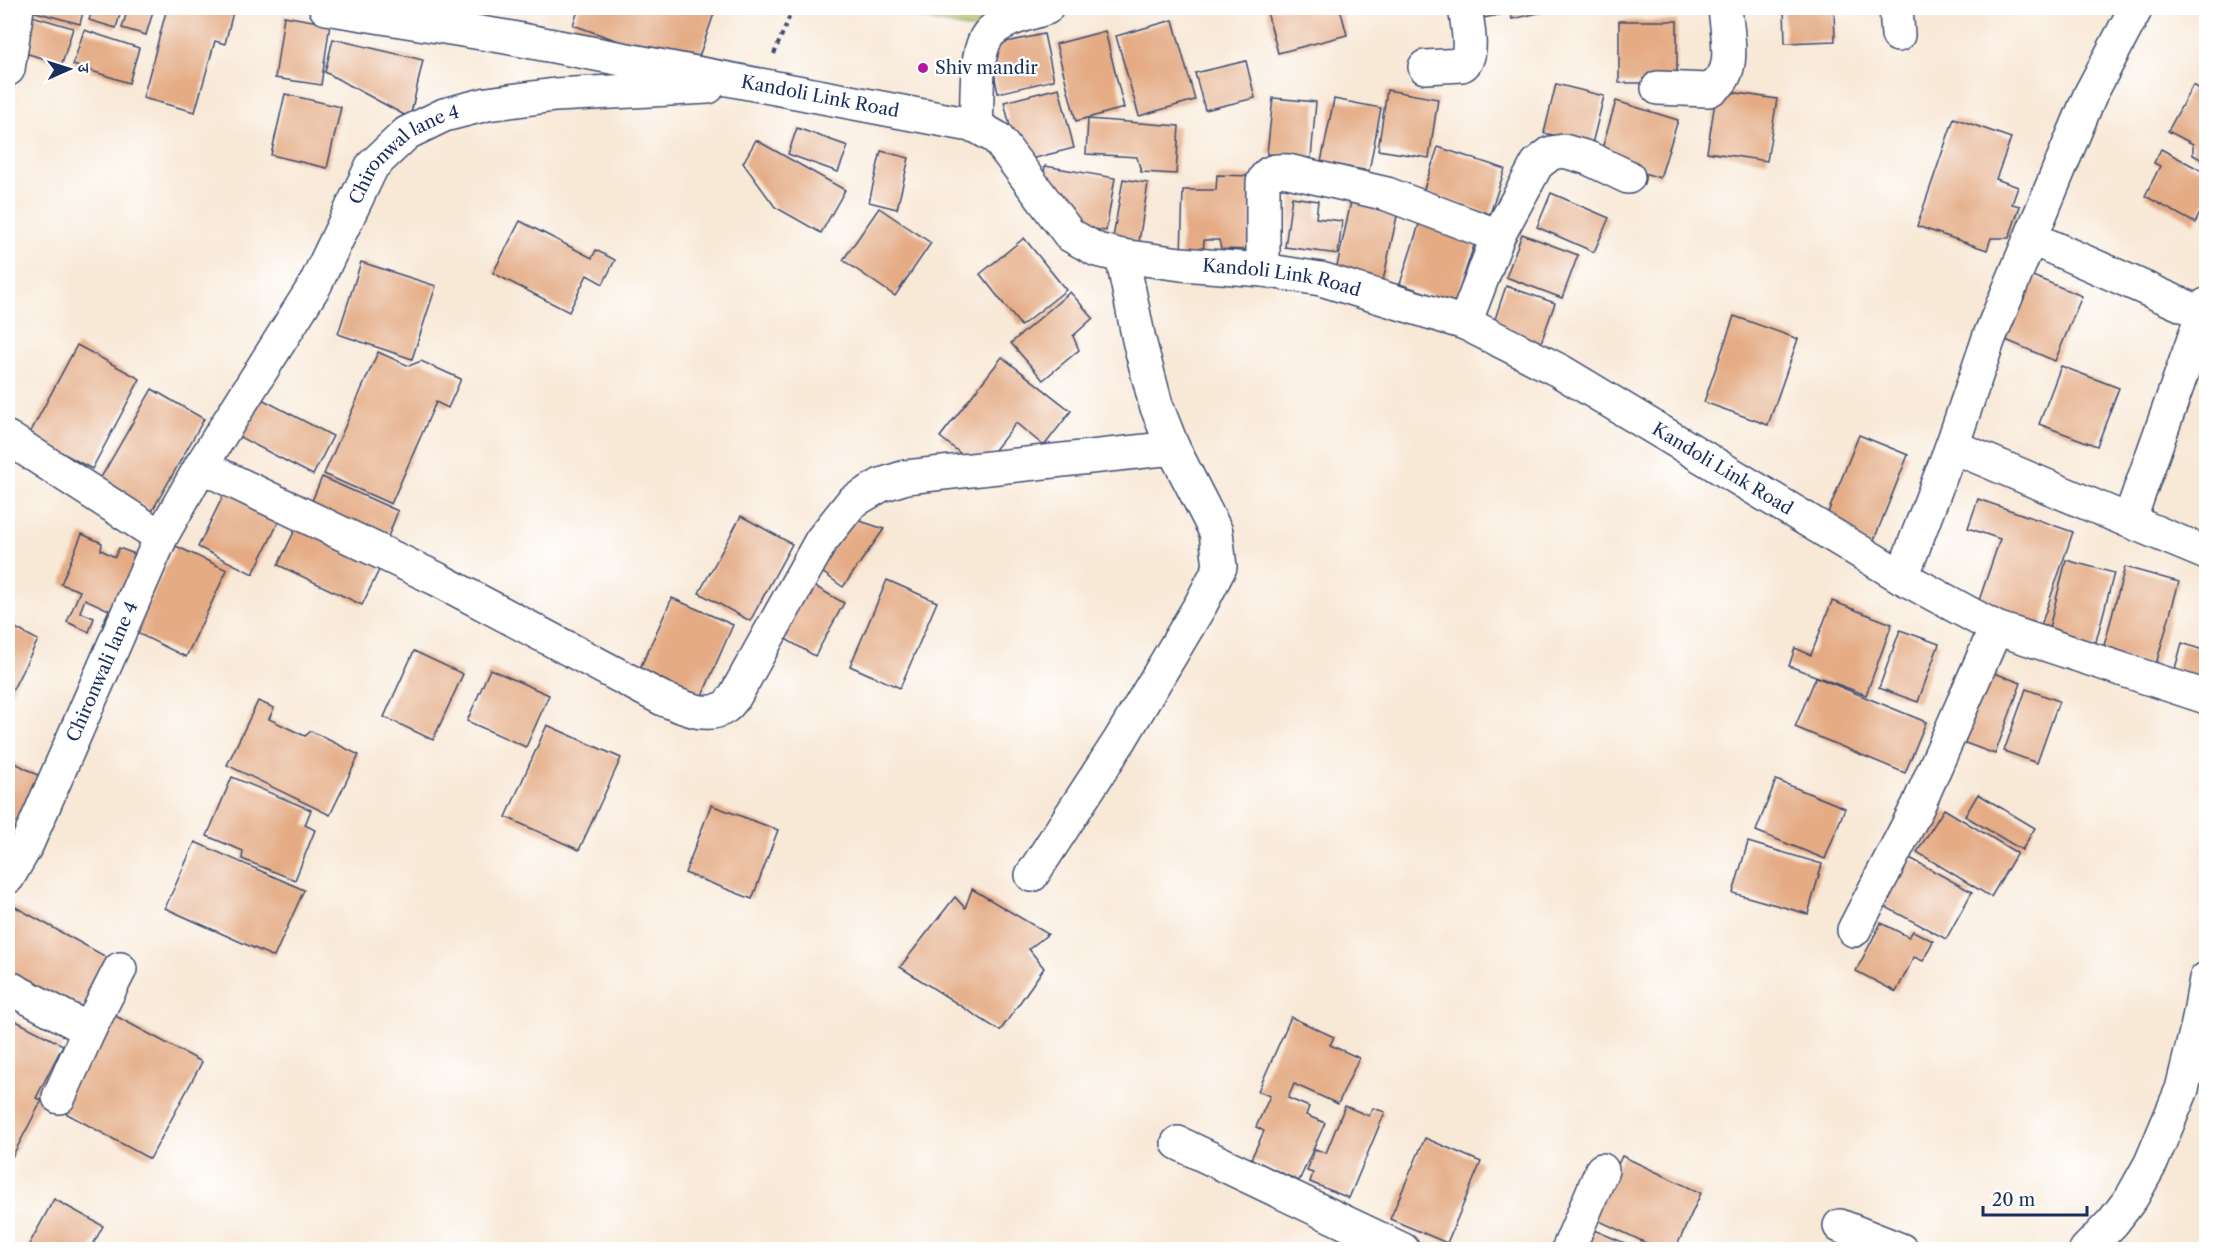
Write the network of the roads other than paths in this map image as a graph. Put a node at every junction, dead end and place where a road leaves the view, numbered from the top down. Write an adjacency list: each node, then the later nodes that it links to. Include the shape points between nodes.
1 (17, 8): 8 (street)
2 (326, 8): 9 (street, Kandoli Link Road, via 506,36)
3 (1046, 8): 11 (street, via 1002,24 988,34 979,63)
4 (1465, 8): 7 (street, via 1470,55 1466,63)
5 (1725, 8): 10 (street, via 1729,62 1722,81 1708,90)
6 (2136, 8): 14 (street, via 2090,94)
7 (1425, 67)
8 (8, 69)
9 (761, 85): 11 (street, Kandoli Link Road); 22 (street, Chironwal lane 4, via 555,95 510,101 444,115 407,133 372,166 315,285)
10 (1658, 88)
11 (976, 126): 15 (street, Kandoli Link Road, via 997,138 1070,234 1097,250)
12 (1628, 177): 13 (street, via 1588,158 1564,151 1551,153 1537,164)
13 (1498, 236): 16 (street, via 1387,194 1277,170 1266,175 1263,182); 18 (street)
14 (2031, 238): 17 (street); 20 (street, via 1989,338)
15 (1122, 256): 16 (street, Kandoli Link Road); 21 (street, via 1156,405)
16 (1263, 270): 18 (street, Kandoli Link Road, via 1321,279)
17 (2205, 310): 23 (street)
18 (1465, 323): 26 (street, Kandoli Link Road, via 1560,371)
19 (8, 438): 24 (street)
20 (1952, 446): 23 (street); 26 (street)
21 (1173, 448): 22 (street, via 906,477 872,490 852,502 821,541 735,696 725,707 711,713 663,699 437,579); 29 (street, via 1216,532 1220,567 1120,740)
22 (201, 466): 24 (street, Chironwali lane 4)
23 (2129, 521): 25 (street)
24 (161, 537): 30 (street, Chironwali lane 4, via 27,844)
25 (2206, 553)
26 (1902, 577): 27 (street, Kandoli Link Road)
27 (1996, 628): 28 (street, Kandoli Link Road); 31 (street, via 1918,806)
28 (2206, 697)
29 (1032, 875)
30 (8, 877)
31 (1854, 930)
32 (120, 969): 35 (street)
33 (2206, 979): 36 (street, via 2198,1024)
34 (8, 987): 35 (street)
35 (89, 1030): 37 (street)
36 (2194, 1091): 44 (street, via 2132,1197)
37 (59, 1097)
38 (1178, 1143): 41 (street)
39 (1602, 1170): 42 (street)
40 (1840, 1226): 43 (street)
41 (1403, 1250)
42 (1568, 1250)
43 (1901, 1250)
44 (2086, 1250)

